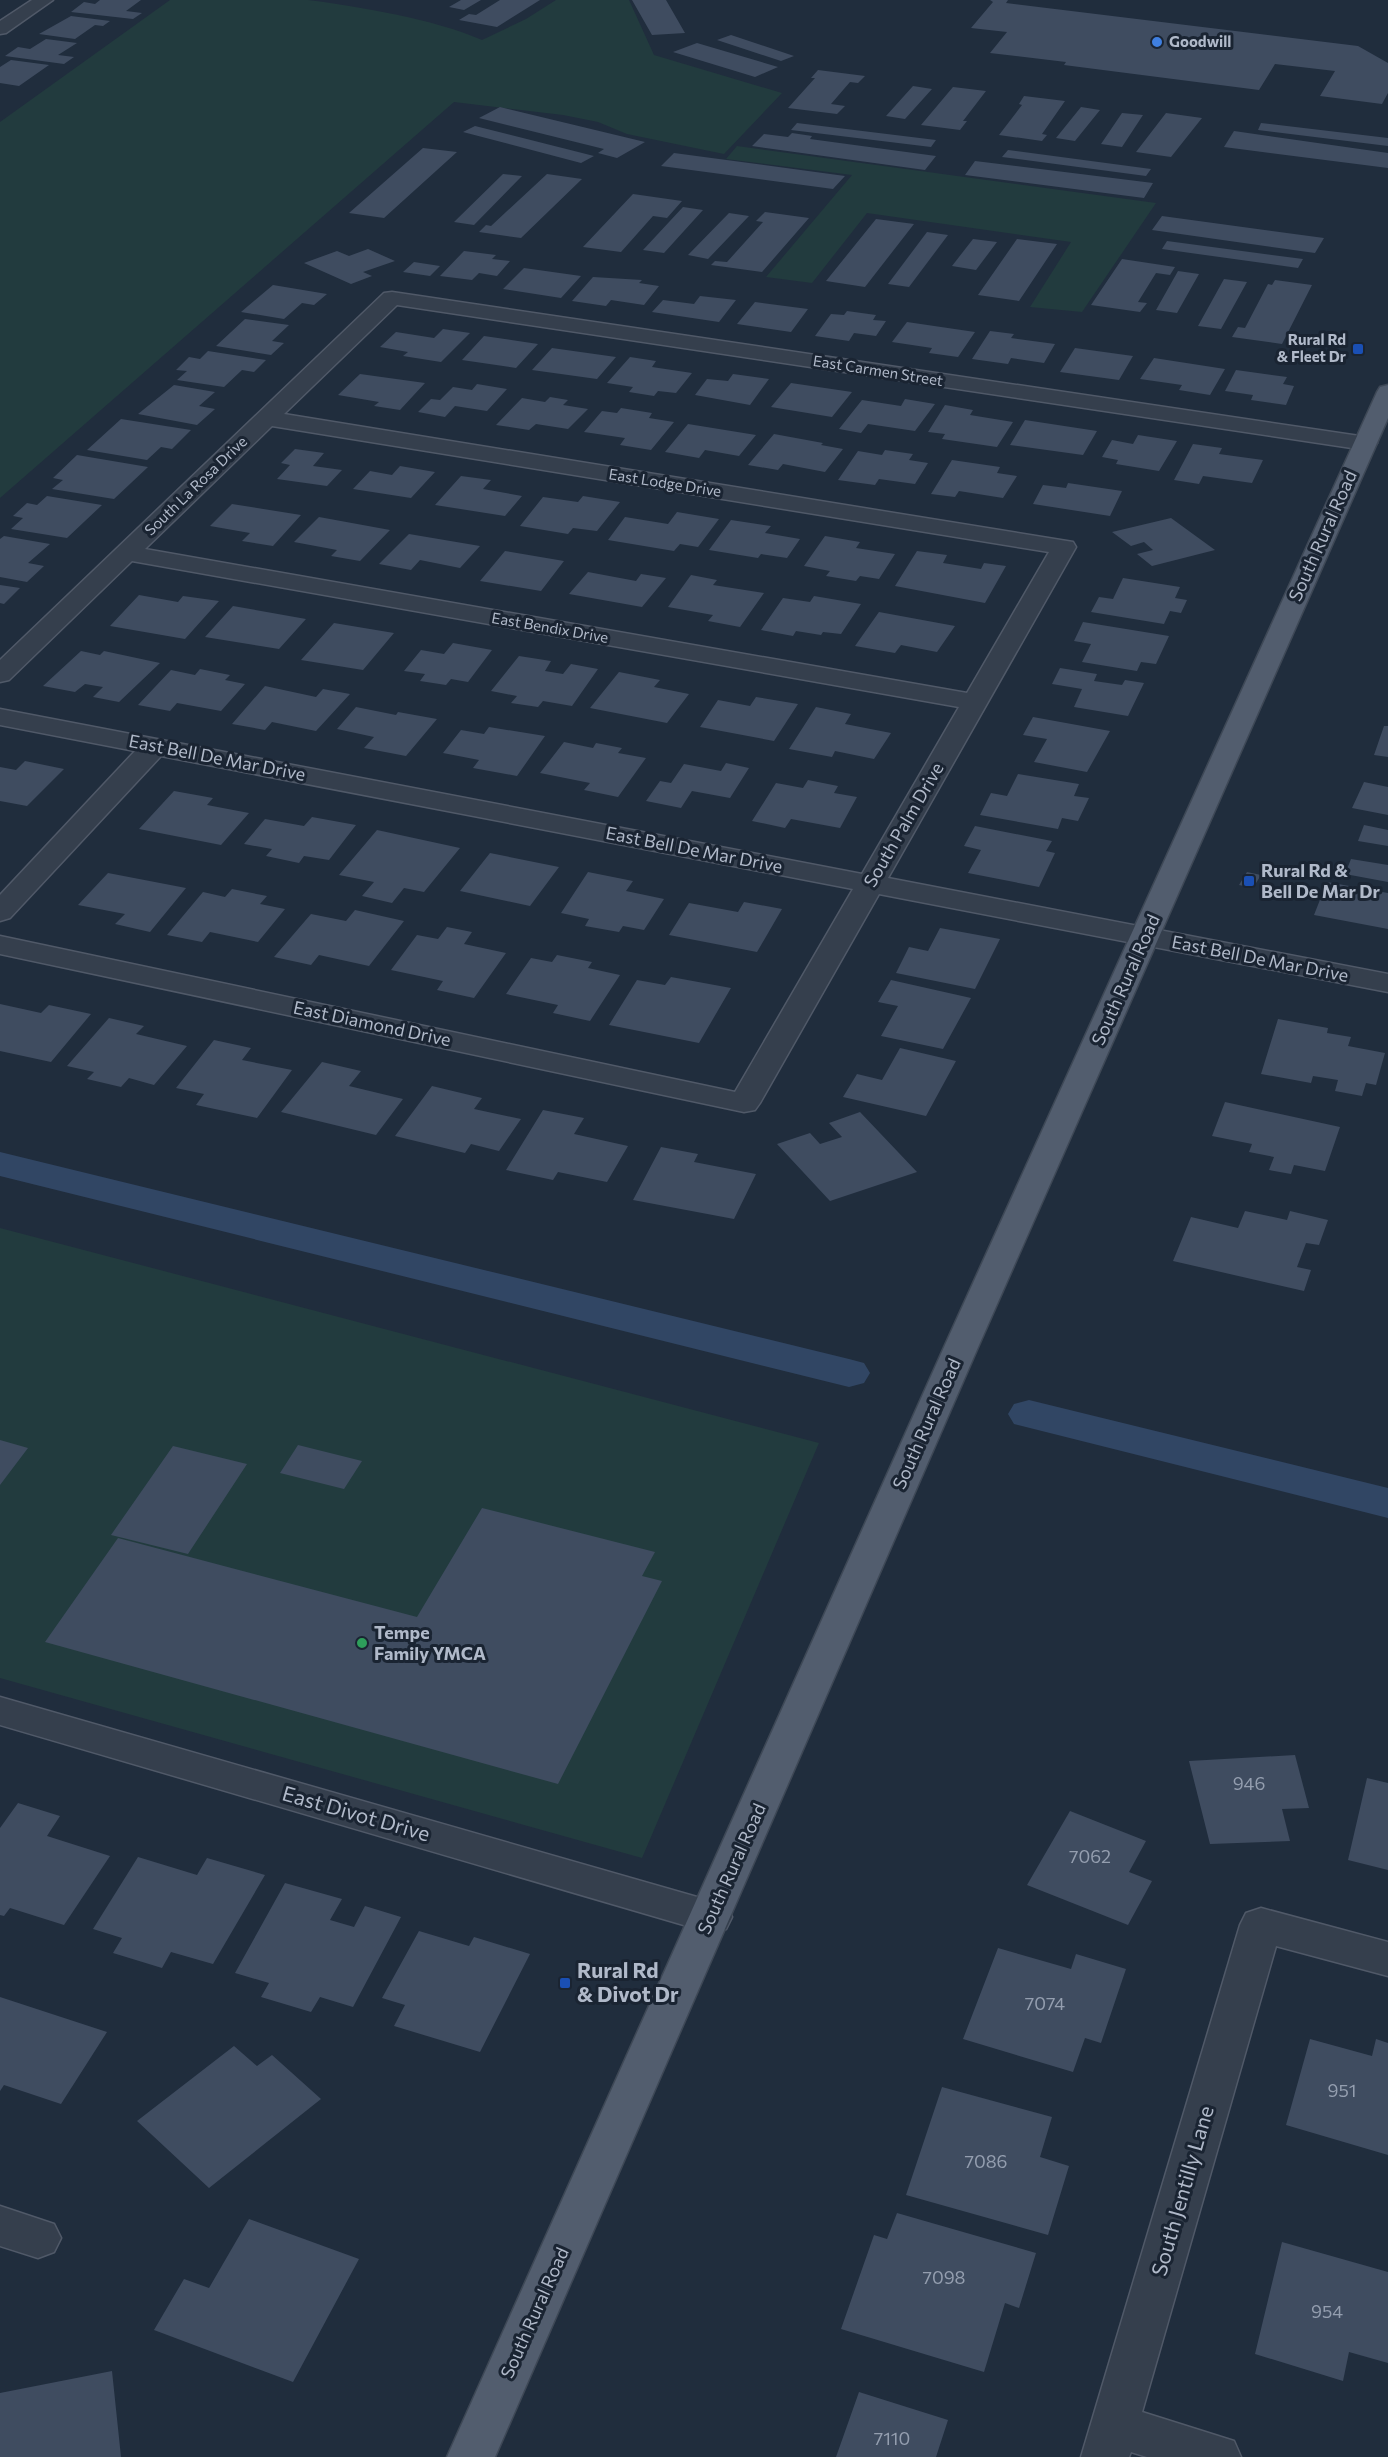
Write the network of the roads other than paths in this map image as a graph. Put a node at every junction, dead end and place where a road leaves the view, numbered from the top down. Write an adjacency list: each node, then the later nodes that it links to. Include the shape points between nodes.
1 (44, 0): 2 (street)
2 (0, 29)
3 (392, 298): 5 (street, South La Rosa Drive); 6 (street, East Carmen Street)
4 (1388, 392): 6 (main road, South Rural Road)
5 (267, 418): 7 (street, East Lodge Drive); 8 (street, South La Rosa Drive)
6 (1365, 443): 15 (main road, South Rural Road)
7 (1064, 547): 10 (street, South Palm Drive)
8 (126, 553): 9 (street, South La Rosa Drive); 10 (street, East Bendix Drive)
9 (0, 674)
10 (975, 702): 13 (street, South Palm Drive)
11 (0, 717): 12 (street, East Bell De Mar Drive)
12 (155, 747): 13 (street, East Bell De Mar Drive); 14 (street)
13 (870, 884): 15 (street, East Bell De Mar Drive); 18 (street, South Palm Drive)
14 (0, 912)
15 (1145, 938): 17 (street, East Bell De Mar Drive); 20 (main road, South Rural Road)
16 (0, 945): 18 (street, East Diamond Drive)
17 (1388, 983)
18 (744, 1103)
19 (0, 1711): 20 (street, East Divot Drive)
20 (711, 1917): 23 (main road, South Rural Road)
21 (1388, 1959): 22 (street, South Jentilly Lane, via 1261,1924)
22 (1110, 2441): 24 (street)
23 (471, 2457)
24 (1217, 2457)

